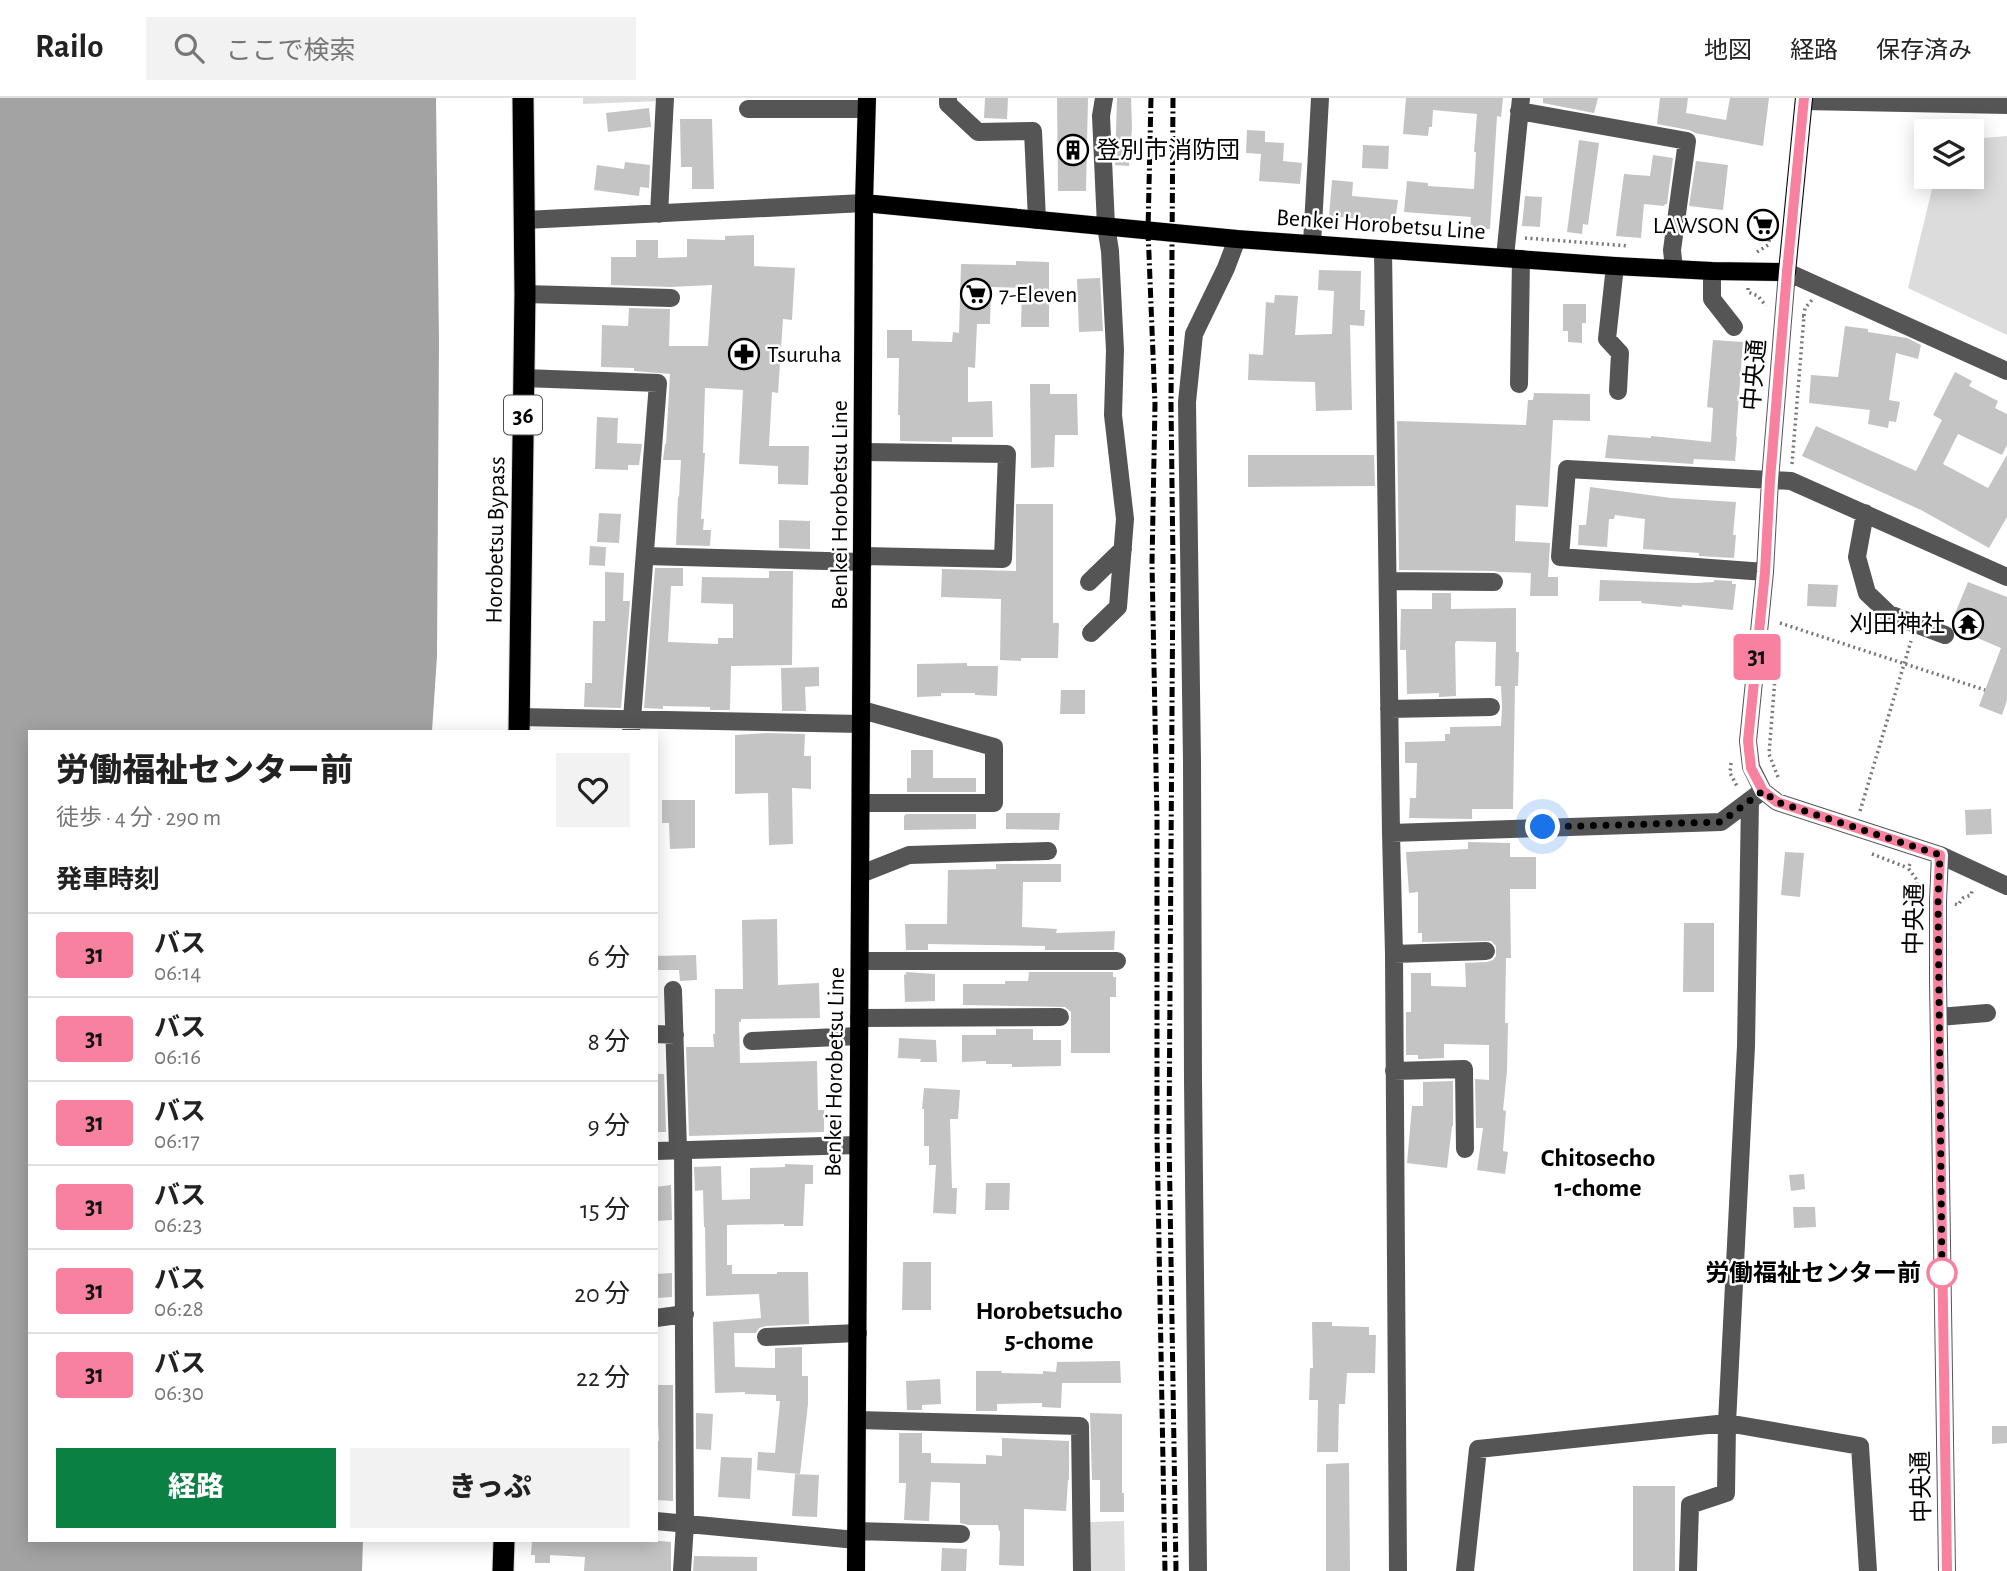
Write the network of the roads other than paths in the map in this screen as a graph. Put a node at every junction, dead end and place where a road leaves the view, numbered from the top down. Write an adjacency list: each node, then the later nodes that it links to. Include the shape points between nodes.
1 (523, 98): 13 (highway, Horobetsu Bypass / 36)
2 (666, 98): 12 (street)
3 (948, 98): 14 (street, via 948,104 978,132 1033,131)
4 (1104, 98): 15 (street)
5 (1320, 98): 17 (street)
6 (1804, 99): 9 (street); 23 (main road)
7 (866, 103): 10 (street); 11 (main road)
8 (1520, 105): 19 (street); 21 (street, via 1687,141 1672,250)
9 (2007, 105)
10 (748, 109)
11 (864, 203): 12 (street); 14 (main road, Benkei Horobetsu Line); 31 (main road, Benkei Horobetsu Line)
12 (659, 214): 13 (street)
13 (525, 220): 24 (highway, Horobetsu Bypass / 36)
14 (1037, 220): 15 (main road, Benkei Horobetsu Line)
15 (1106, 226): 16 (main road, Benkei Horobetsu Line); 34 (street, via 1115,350 1113,415 1125,519)
16 (1237, 239): 17 (main road, Benkei Horobetsu Line); 88 (street, via 1194,334 1187,402)
17 (1312, 244): 18 (main road, Benkei Horobetsu Line)
18 (1383, 250): 19 (main road, Benkei Horobetsu Line); 39 (street)
19 (1513, 258): 20 (main road, Benkei Horobetsu Line); 29 (street)
20 (1615, 266): 21 (main road, Benkei Horobetsu Line); 30 (street, via 1607,339 1620,353)
21 (1674, 269): 22 (main road, Benkei Horobetsu Line)
22 (1712, 271): 23 (main road, Benkei Horobetsu Line); 26 (street, via 1712,299)
23 (1787, 272): 27 (street); 32 (street, 中央通)
24 (525, 294): 25 (street); 28 (highway, Horobetsu Bypass / 36)
25 (671, 298)
26 (1734, 327)
27 (2007, 371)
28 (524, 378): 35 (street, via 658,383); 47 (highway, Horobetsu Bypass / 36)
29 (1519, 384)
30 (1618, 391)
31 (863, 452): 36 (main road, Benkei Horobetsu Line); 36 (street, via 1007,454 1003,559)
32 (1770, 480): 33 (street, via 1791,481); 37 (street, 中央通); 37 (street, via 1567,469 1560,557)
33 (1865, 513): 38 (street); 43 (street, via 1857,557 1867,593 1889,614)
34 (1123, 549): 40 (street); 42 (street, via 1118,607)
35 (645, 556): 36 (street); 48 (street)
36 (863, 559): 46 (main road, Benkei Horobetsu Line)
37 (1765, 572): 49 (street, 中央通, via 1748,741)
38 (2007, 577)
39 (1388, 581): 41 (street); 45 (street)
40 (1088, 582)
41 (1494, 582)
42 (1091, 633)
43 (1945, 635)
44 (1491, 707): 45 (street)
45 (1389, 709): 51 (street)
46 (861, 717): 48 (street); 50 (main road, Benkei Horobetsu Line); 50 (street, via 994,747 994,803)
47 (519, 724): 48 (street)
48 (632, 725)
49 (1757, 796): 51 (street, via 1721,822); 53 (street, 中央通); 78 (street)
50 (862, 803): 54 (main road, Benkei Horobetsu Line)
51 (1391, 833): 57 (street)
52 (1048, 850): 54 (street, via 909,855)
53 (1940, 855): 55 (street); 63 (street, 中央通)
54 (861, 874): 58 (main road, Benkei Horobetsu Line)
55 (2007, 886)
56 (1486, 951): 57 (street)
57 (1394, 954): 68 (street)
58 (860, 961): 59 (street); 64 (main road, Benkei Horobetsu Line)
59 (1117, 961)
60 (673, 990): 66 (street)
61 (1987, 1013): 63 (street)
62 (1060, 1017): 64 (street)
63 (1939, 1017): 93 (street, 中央通)
64 (859, 1027): 67 (street); 69 (main road, Benkei Horobetsu Line)
65 (658, 1034): 66 (street)
66 (676, 1035): 71 (street)
67 (752, 1041)
68 (1394, 1070): 70 (street, via 1464,1069); 89 (street)
69 (858, 1145): 71 (street); 75 (main road, Benkei Horobetsu Line)
70 (1465, 1149)
71 (681, 1150): 72 (street); 73 (street)
72 (658, 1151)
73 (685, 1314): 74 (street); 80 (street)
74 (658, 1318)
75 (858, 1333): 76 (street); 77 (main road, Benkei Horobetsu Line)
76 (766, 1337)
77 (858, 1420): 82 (main road, Benkei Horobetsu Line); 87 (street, via 1080,1426)
78 (1727, 1423): 90 (street, via 1478,1449); 91 (street, via 1726,1493 1690,1504); 92 (street, via 1860,1446)
79 (658, 1521): 80 (street)
80 (685, 1524): 82 (street); 85 (street)
81 (961, 1534): 82 (street)
82 (856, 1536): 86 (main road, Benkei Horobetsu Line)
83 (504, 1542): 84 (highway)
84 (503, 1571)
85 (682, 1571)
86 (856, 1571)
87 (1082, 1571)
88 (1198, 1571)
89 (1398, 1571)
90 (1465, 1571)
91 (1688, 1571)
92 (1868, 1571)
93 (1947, 1571)

